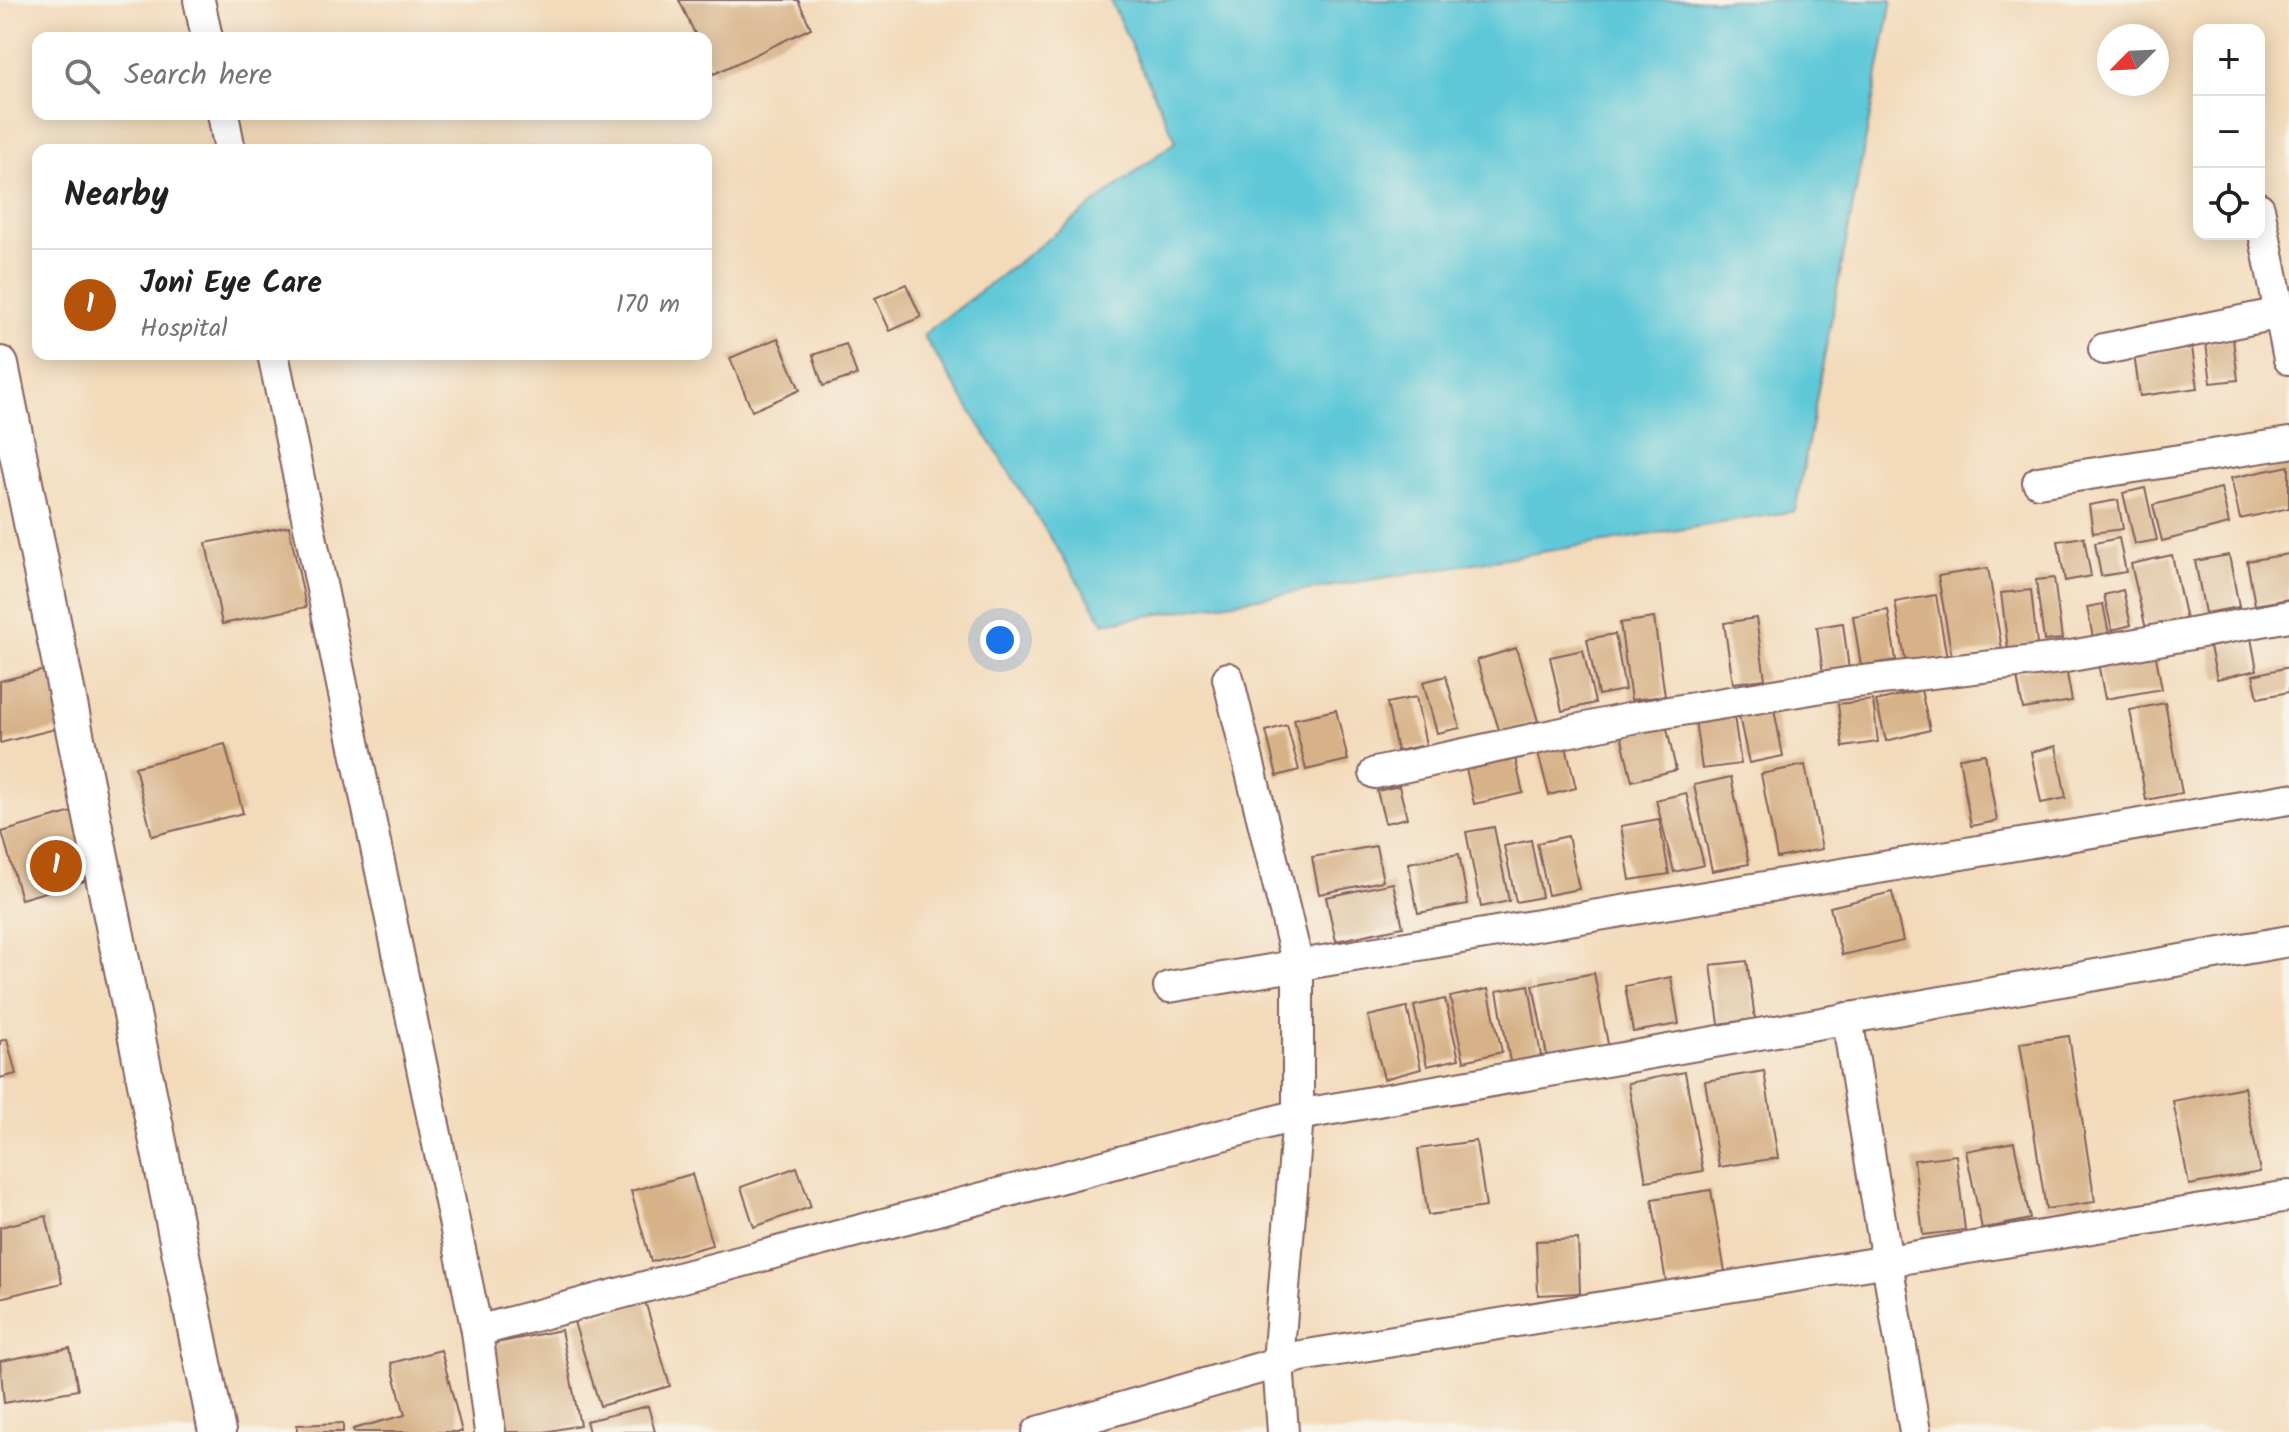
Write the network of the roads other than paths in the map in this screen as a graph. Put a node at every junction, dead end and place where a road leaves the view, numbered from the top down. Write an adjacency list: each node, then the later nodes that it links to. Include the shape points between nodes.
1 (199, 0): 2 (street)
2 (206, 32)
3 (224, 120): 4 (street)
4 (229, 144)
5 (2265, 237): 6 (street)
6 (2281, 313): 7 (street); 8 (street)
7 (2104, 349)
8 (2289, 359)
9 (274, 360): 24 (street)
10 (0, 365): 26 (street)
11 (2289, 443): 12 (street)
12 (2038, 482)
13 (2289, 616): 15 (street, via 2060,658 1847,683 1632,718)
14 (1228, 678): 18 (street)
15 (1375, 773)
16 (2289, 799): 18 (street)
17 (2289, 941): 20 (street)
18 (1298, 965): 19 (street); 21 (street)
19 (1169, 987)
20 (1847, 1018): 21 (street); 23 (street)
21 (1298, 1115): 24 (street); 25 (street)
22 (2289, 1196): 23 (street)
23 (1887, 1261): 25 (street); 30 (street)
24 (477, 1331): 27 (street)
25 (1278, 1362): 28 (street); 29 (street)
26 (217, 1432)
27 (490, 1432)
28 (1038, 1432)
29 (1283, 1432)
30 (1915, 1432)

